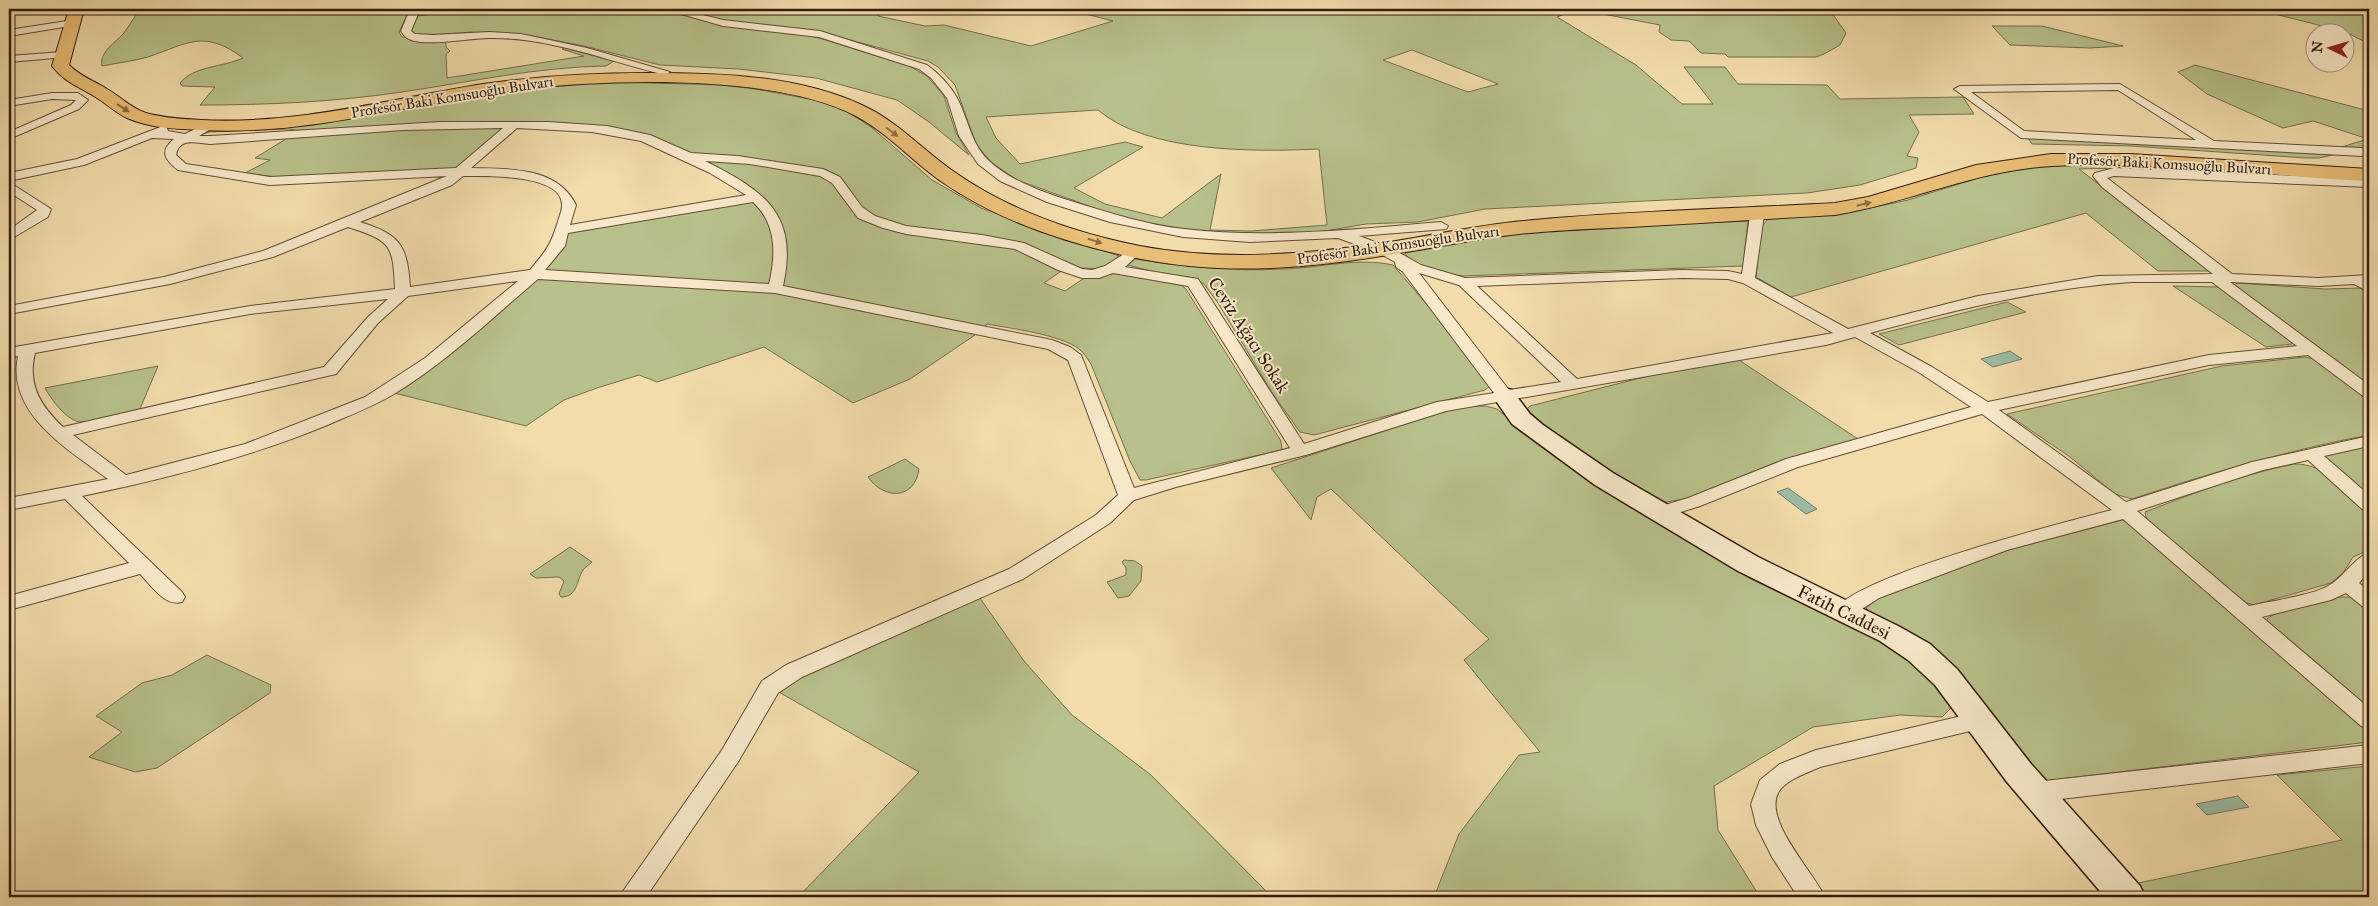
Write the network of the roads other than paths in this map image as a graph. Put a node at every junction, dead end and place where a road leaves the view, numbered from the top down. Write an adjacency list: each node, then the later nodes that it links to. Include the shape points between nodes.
1 (410, 9): 10 (street, via 413,14 406,31 412,37 512,36 574,46)
2 (669, 9): 32 (street, via 723,22 820,34 922,67 935,76 952,98 965,136 982,162 1004,178 1052,199 1115,219 1183,233 1242,238 1312,237)
3 (2082, 9): 4 (street)
4 (2142, 9)
5 (75, 16): 6 (street); 7 (main road)
6 (9, 33)
7 (62, 55): 8 (street); 11 (main road, via 60,66 65,71)
8 (9, 59)
9 (79, 64): 12 (main road, via 89,76)
10 (614, 65): 15 (main road, Profesör Baki Komsuoğlu Bulvarı, via 337,105); 32 (main road, Profesör Baki Komsuoğlu Bulvarı, via 665,72 755,76 840,91 898,117 986,184 1045,210 1107,230 1216,248 1280,250)
11 (101, 93): 13 (street); 17 (main road, one-way to 17, via 132,114)
12 (136, 97)
13 (80, 99): 14 (street, via 64,95); 18 (street, via 81,103 75,107)
14 (9, 102)
15 (218, 113): 17 (main road, via 194,115); 34 (main road, Profesör Baki Komsuoğlu Bulvarı, one-way to 34, via 307,120 477,90 573,79 650,78 771,86 817,96 861,112 888,128 953,181 994,203 1063,230)
16 (514, 125): 17 (street, via 373,127 210,140); 20 (street, via 620,132 657,142); 22 (street)
17 (182, 128): 22 (street, via 170,155 182,167 252,179 270,181); 24 (street, via 167,134 152,134 80,162)
18 (9, 136)
19 (2214, 146): 19 (street, via 2120,87 1960,89 2021,134); 21 (street)
20 (688, 157): 27 (street, via 730,178); 36 (street, via 728,157 818,172 837,181 857,212 869,219 910,231 1001,241 1022,247 1062,269 1078,273 1093,274)
21 (2367, 158): 32 (main road, Profesör Baki Komsuoğlu Bulvarı, via 2312,163 2114,151 2026,151 1950,164 1822,198 1520,215 1441,226)
22 (460, 172): 29 (street, via 433,189); 30 (street, via 528,176 555,186 569,205)
23 (2369, 175): 28 (main road, Profesör Baki Komsuoğlu Bulvarı, one-way to 23, via 1855,206 1976,171 2051,160 2114,159)
24 (9, 176)
25 (2369, 183): 38 (street, via 2114,172 2099,176)
26 (9, 186): 31 (street, via 44,209 44,214)
27 (757, 197): 30 (street); 43 (street, via 771,212 777,226 781,254)
28 (1757, 215): 33 (main road, Profesör Baki Komsuoğlu Bulvarı, via 1516,228); 40 (street)
29 (347, 222): 44 (street, via 380,233 398,246); 45 (street, via 268,254 217,269)
30 (562, 230): 37 (street, via 558,246)
31 (9, 236)
32 (1351, 244): 33 (main road, Profesör Baki Komsuoğlu Bulvarı); 34 (main road, Profesör Baki Komsuoğlu Bulvarı, via 1303,260 1248,263); 51 (street, via 1408,269)
33 (1384, 250): 35 (street)
34 (1135, 251): 36 (street)
35 (1416, 268): 41 (street); 51 (street)
36 (1114, 269): 56 (street, Ceviz Ağacı Sokak, via 1192,282)
37 (535, 274): 43 (street); 44 (street); 58 (street, via 423,367 363,403 249,450)
38 (2223, 279): 39 (street, via 2318,282); 46 (street, via 2098,280 1985,298); 48 (street)
39 (2363, 279): 42 (street)
40 (1748, 280): 41 (street, via 1697,273); 46 (street)
41 (1464, 282): 50 (street)
42 (2369, 288)
43 (775, 289): 60 (street, via 1064,350 1075,358)
44 (403, 293): 47 (street, via 240,312); 54 (street, via 373,320 330,371)
45 (9, 310)
46 (1852, 333): 50 (street); 53 (street, via 1926,370)
47 (28, 349): 49 (street); 54 (street, via 23,366 30,398)
48 (2311, 350): 52 (street); 53 (street, via 2209,360)
49 (9, 352)
50 (1573, 385): 51 (street)
51 (1511, 394): 56 (street, via 1443,406); 64 (street, Fatih Caddesi, via 1521,419 1553,445)
52 (2369, 394)
53 (1985, 408): 63 (street); 64 (street, via 1792,463)
54 (61, 433): 58 (street)
55 (2369, 442): 57 (street)
56 (1300, 451): 60 (street)
57 (2310, 453): 62 (street); 63 (street, via 2258,466)
58 (122, 481): 59 (street)
59 (69, 493): 61 (street); 66 (street)
60 (1128, 496): 77 (street, via 1103,519 1016,574 817,660 770,687 730,756)
61 (9, 504)
62 (2369, 505)
63 (2124, 510): 71 (street, via 2000,546 1872,593); 72 (street)
64 (1662, 512): 71 (street, Fatih Caddesi, via 1748,564)
65 (2369, 558): 67 (street)
66 (144, 566): 68 (street); 70 (street)
67 (2347, 584): 69 (street); 72 (street, via 2331,593)
68 (175, 597)
69 (2369, 601)
70 (9, 603)
71 (1844, 611): 74 (street, Fatih Caddesi, via 1919,652 1946,677)
72 (2245, 614): 73 (street)
73 (2369, 720)
74 (1979, 721): 76 (street, Fatih Caddesi); 78 (street, via 1816,759 1788,771 1768,787 1763,804 1768,825)
75 (2369, 754): 76 (street)
76 (2035, 792): 79 (street, Fatih Caddesi)
77 (632, 897)
78 (1812, 897)
79 (2127, 897)

